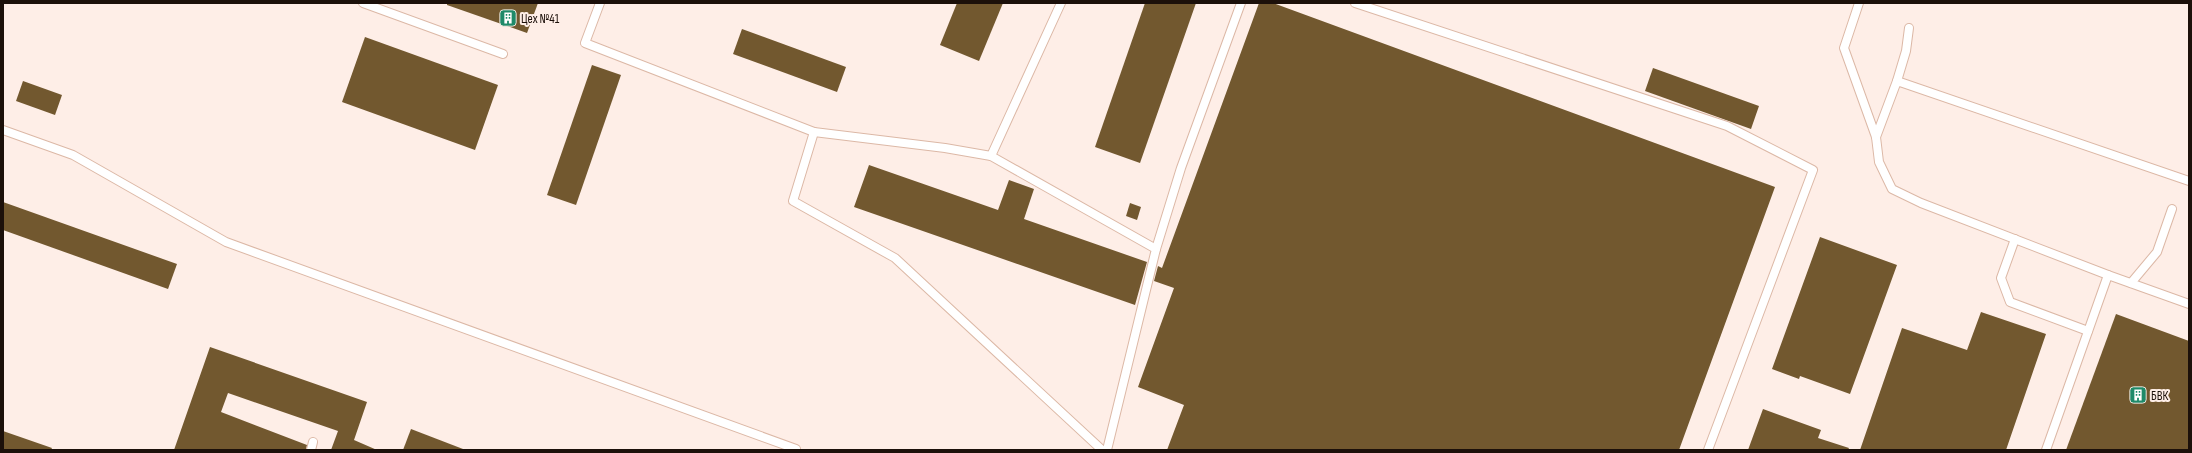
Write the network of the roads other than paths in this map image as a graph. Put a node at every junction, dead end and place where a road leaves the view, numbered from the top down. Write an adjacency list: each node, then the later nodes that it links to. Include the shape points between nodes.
1 (363, 3): 8 (lane)
2 (600, 3): 11 (lane, via 585,43)
3 (1061, 3): 13 (lane)
4 (1241, 3): 17 (lane, via 1181,168)
5 (1355, 3): 25 (lane, via 1727,126 1813,170)
6 (1859, 3): 12 (lane, via 1844,48)
7 (1909, 28): 9 (lane, via 1906,51)
8 (503, 54)
9 (1897, 81): 12 (lane); 14 (lane)
10 (3, 130): 22 (lane, via 73,155 226,242)
11 (814, 132): 13 (lane); 23 (lane, via 793,201 895,258)
12 (1876, 137): 16 (lane, via 1879,162 1892,190)
13 (991, 156): 17 (lane)
14 (2189, 181)
15 (2172, 208): 19 (lane, via 2157,252)
16 (2015, 239): 18 (lane); 21 (lane, via 2001,278 2010,302)
17 (1156, 249): 24 (lane)
18 (2108, 275): 19 (lane); 21 (lane)
19 (2131, 283): 20 (lane)
20 (2189, 304)
21 (2088, 331): 26 (lane)
22 (796, 449)
23 (1102, 450)
24 (1107, 450)
25 (1708, 450)
26 (2046, 450)

